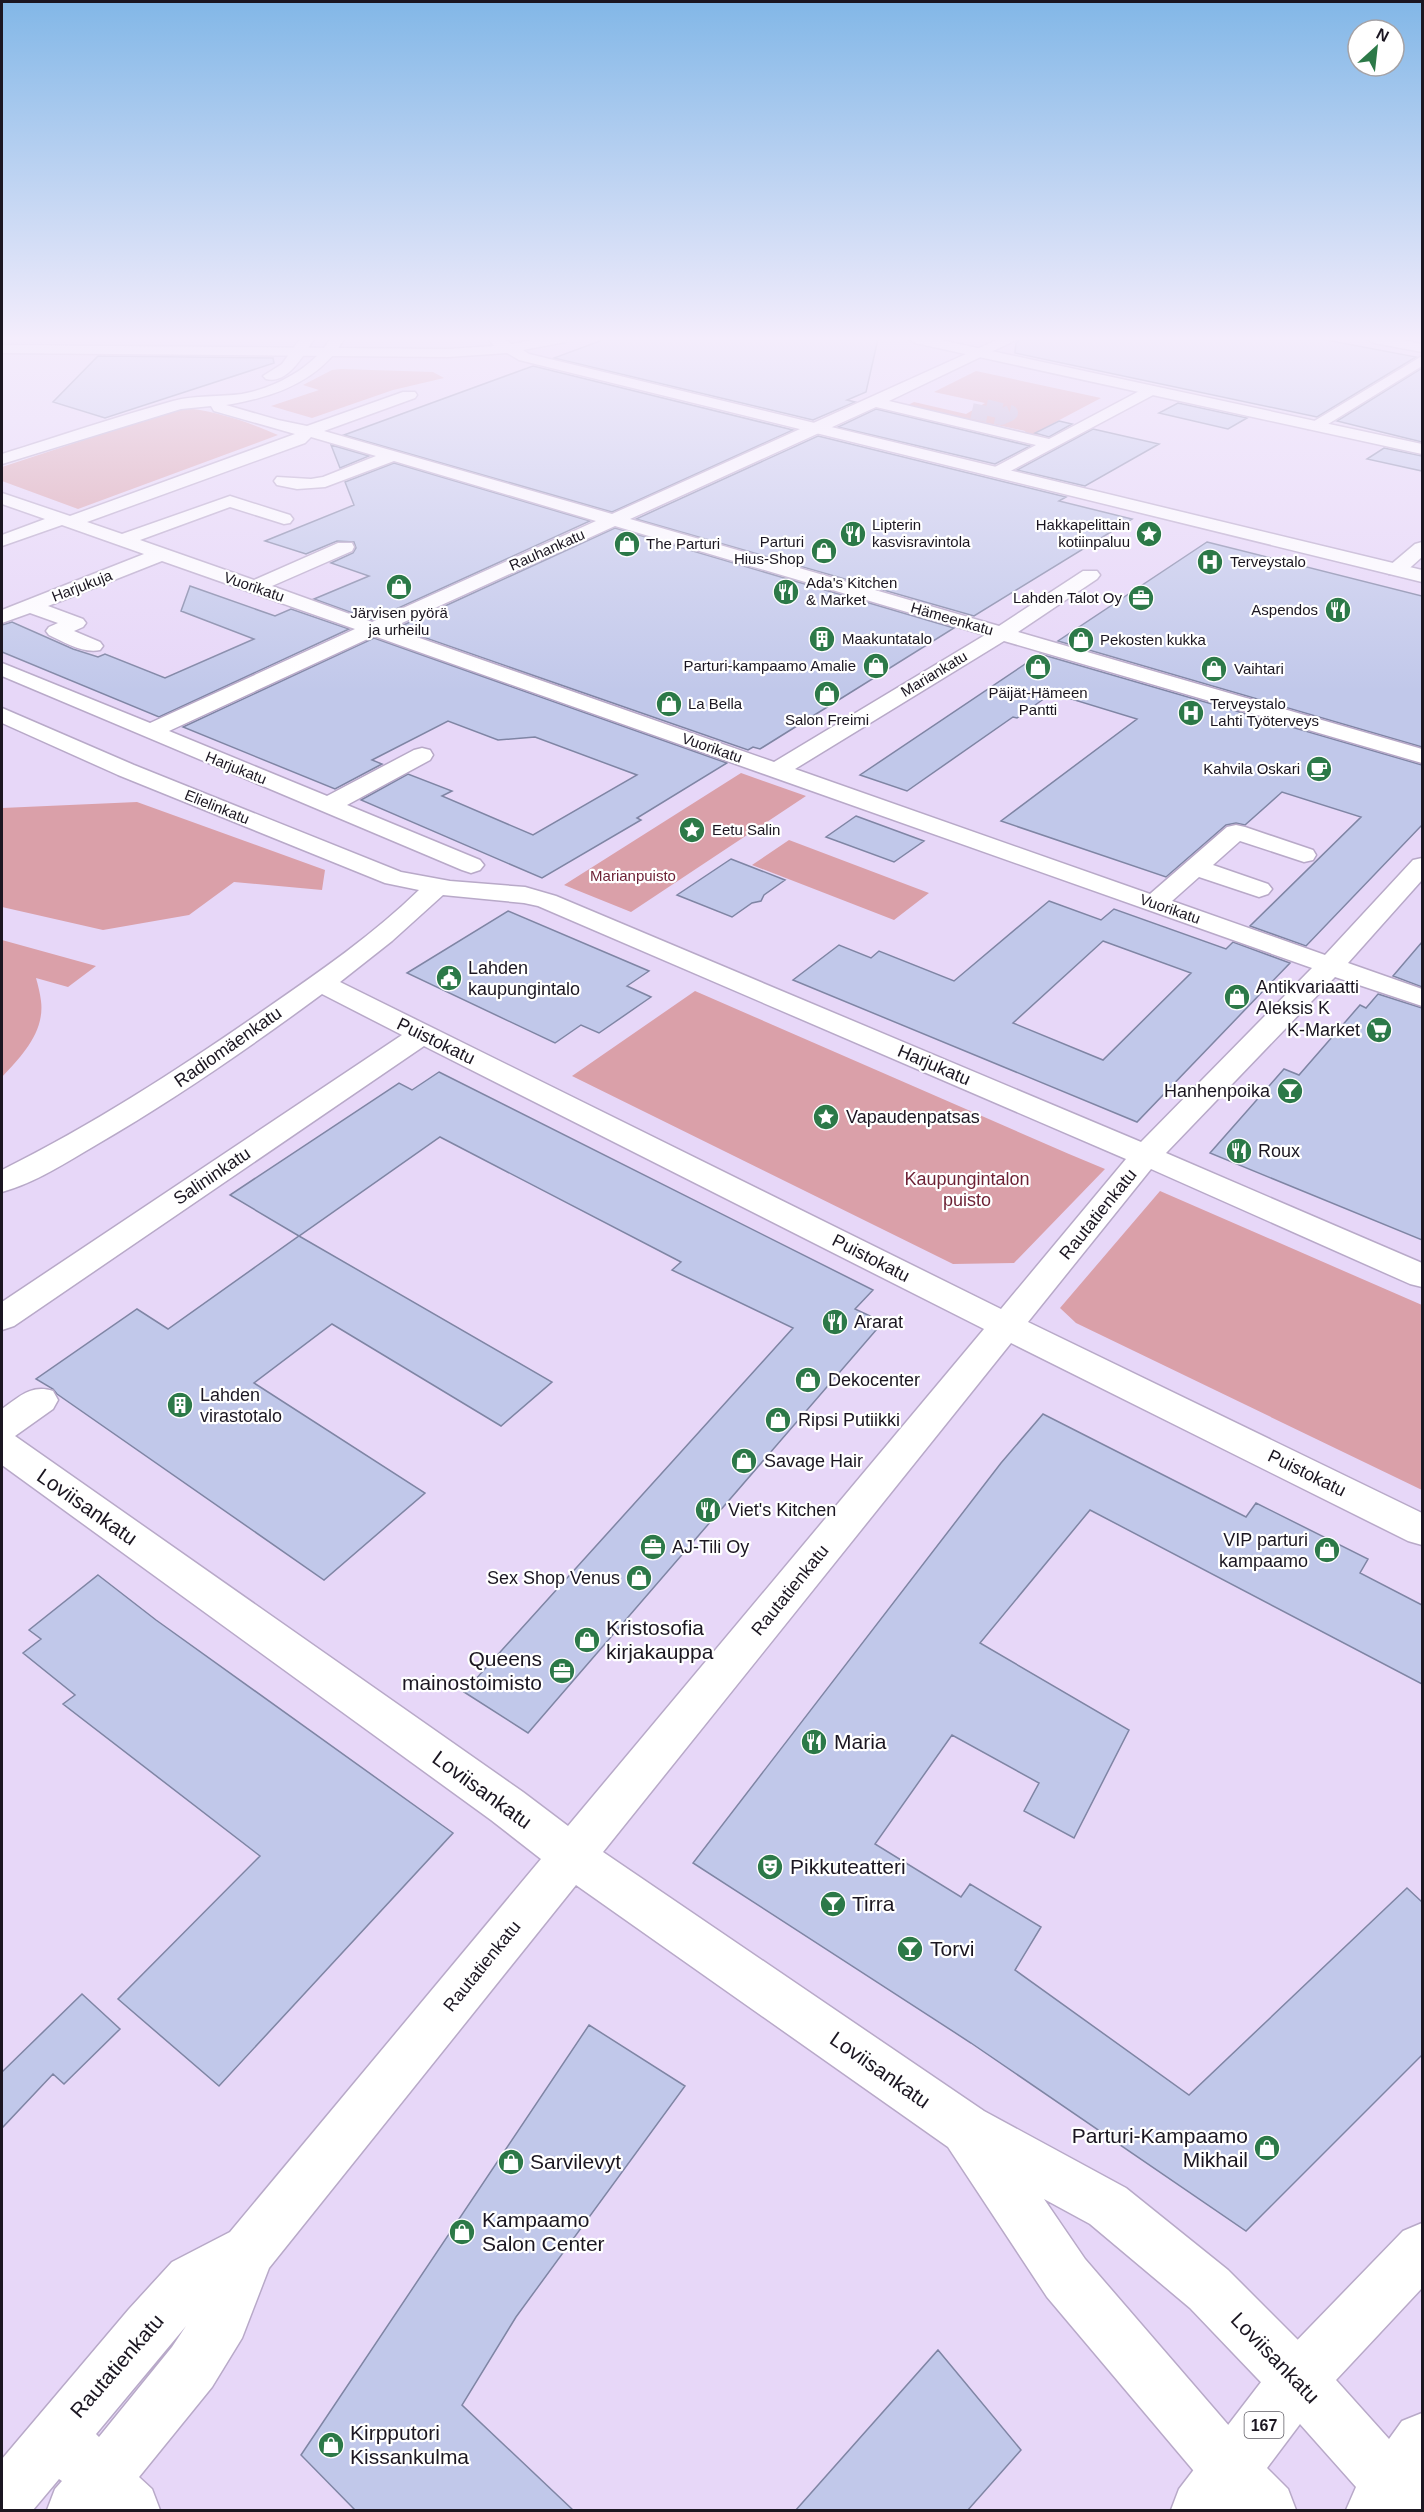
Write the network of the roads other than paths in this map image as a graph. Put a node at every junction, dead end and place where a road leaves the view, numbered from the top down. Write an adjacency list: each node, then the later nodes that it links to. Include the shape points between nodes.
1 (249, 456): 10 (street)
2 (392, 456): 7 (street, via 323,482 300,485); 11 (street, Hämeenkatu)
3 (755, 456): 11 (street, Rauhankatu)
4 (934, 456): 6 (street)
5 (1028, 456): 6 (street)
6 (999, 472): 17 (street)
7 (283, 481)
8 (2, 498): 10 (street, Vuorikatu)
9 (284, 519): 12 (street, via 230,501)
10 (66, 520): 12 (street, Vuorikatu); 13 (street)
11 (612, 520): 23 (street, Rauhankatu); 24 (street, Hämeenkatu)
12 (123, 540): 16 (street, Vuorikatu)
13 (2, 541)
14 (345, 547): 20 (street)
15 (1422, 548): 17 (street)
16 (162, 554): 20 (street, Vuorikatu); 21 (street, Harjukuja)
17 (1396, 570): 19 (street)
18 (1090, 575): 24 (street, Mariankatu)
19 (1422, 576)
20 (254, 587): 23 (street, Vuorikatu)
21 (30, 606): 22 (street, Harjukuja); 25 (street, via 76,623 56,631)
22 (2, 618)
23 (371, 628): 28 (street, Rauhankatu); 31 (street, Vuorikatu)
24 (1001, 634): 30 (street, Hämeenkatu); 31 (street, Mariankatu)
25 (93, 646)
26 (2, 669): 28 (street, Harjukatu)
27 (2, 715): 37 (street, Elielinkatu, via 126,771 394,878)
28 (149, 732): 32 (street, Harjukatu)
29 (422, 754): 32 (street)
30 (1422, 756)
31 (776, 771): 39 (street, Vuorikatu)
32 (327, 806): 34 (street, Harjukatu)
33 (1304, 855): 36 (street, via 1236,832)
34 (471, 865)
35 (1422, 865): 40 (street, Rautatienkatu)
36 (1196, 868): 38 (street); 39 (street)
37 (437, 887): 41 (street, Radiomäenkatu, via 401,921); 44 (street, Harjukatu, via 525,895 547,901)
38 (1258, 889)
39 (1155, 904): 40 (street, Vuorikatu)
40 (1330, 966): 42 (street, Vuorikatu); 44 (street, Rautatienkatu)
41 (321, 983): 43 (street, Puistokatu); 45 (street, Radiomäenkatu, via 151,1100 58,1155)
42 (1422, 998)
43 (423, 1034): 47 (street, Salininkatu); 48 (street, Puistokatu)
44 (1145, 1156): 46 (street, Harjukatu); 48 (street, Rautatienkatu)
45 (2, 1182)
46 (1422, 1276)
47 (2, 1318)
48 (1006, 1326): 52 (street, Puistokatu); 53 (street, Rautatienkatu)
49 (40, 1400): 50 (street)
50 (2, 1427)
51 (2, 1446): 53 (street, Loviisankatu)
52 (1422, 1530)
53 (572, 1856): 54 (street, Loviisankatu); 56 (street, Rautatienkatu)
54 (966, 2129): 57 (street, Loviisankatu, via 1108,2206 1209,2289); 60 (street, Loviisankatu)
55 (1422, 2250): 57 (street, 167)
56 (249, 2251): 58 (street, Rautatienkatu, via 191,2281); 61 (street, Rautatienkatu, via 223,2319)
57 (1298, 2380): 59 (street, Loviisankatu); 60 (street, 167)
58 (57, 2436): 61 (street); 62 (street, Rautatienkatu)
59 (1401, 2486)
60 (1214, 2490): 63 (street, Loviisankatu)
61 (103, 2500)
62 (2, 2503)
63 (1267, 2511)

